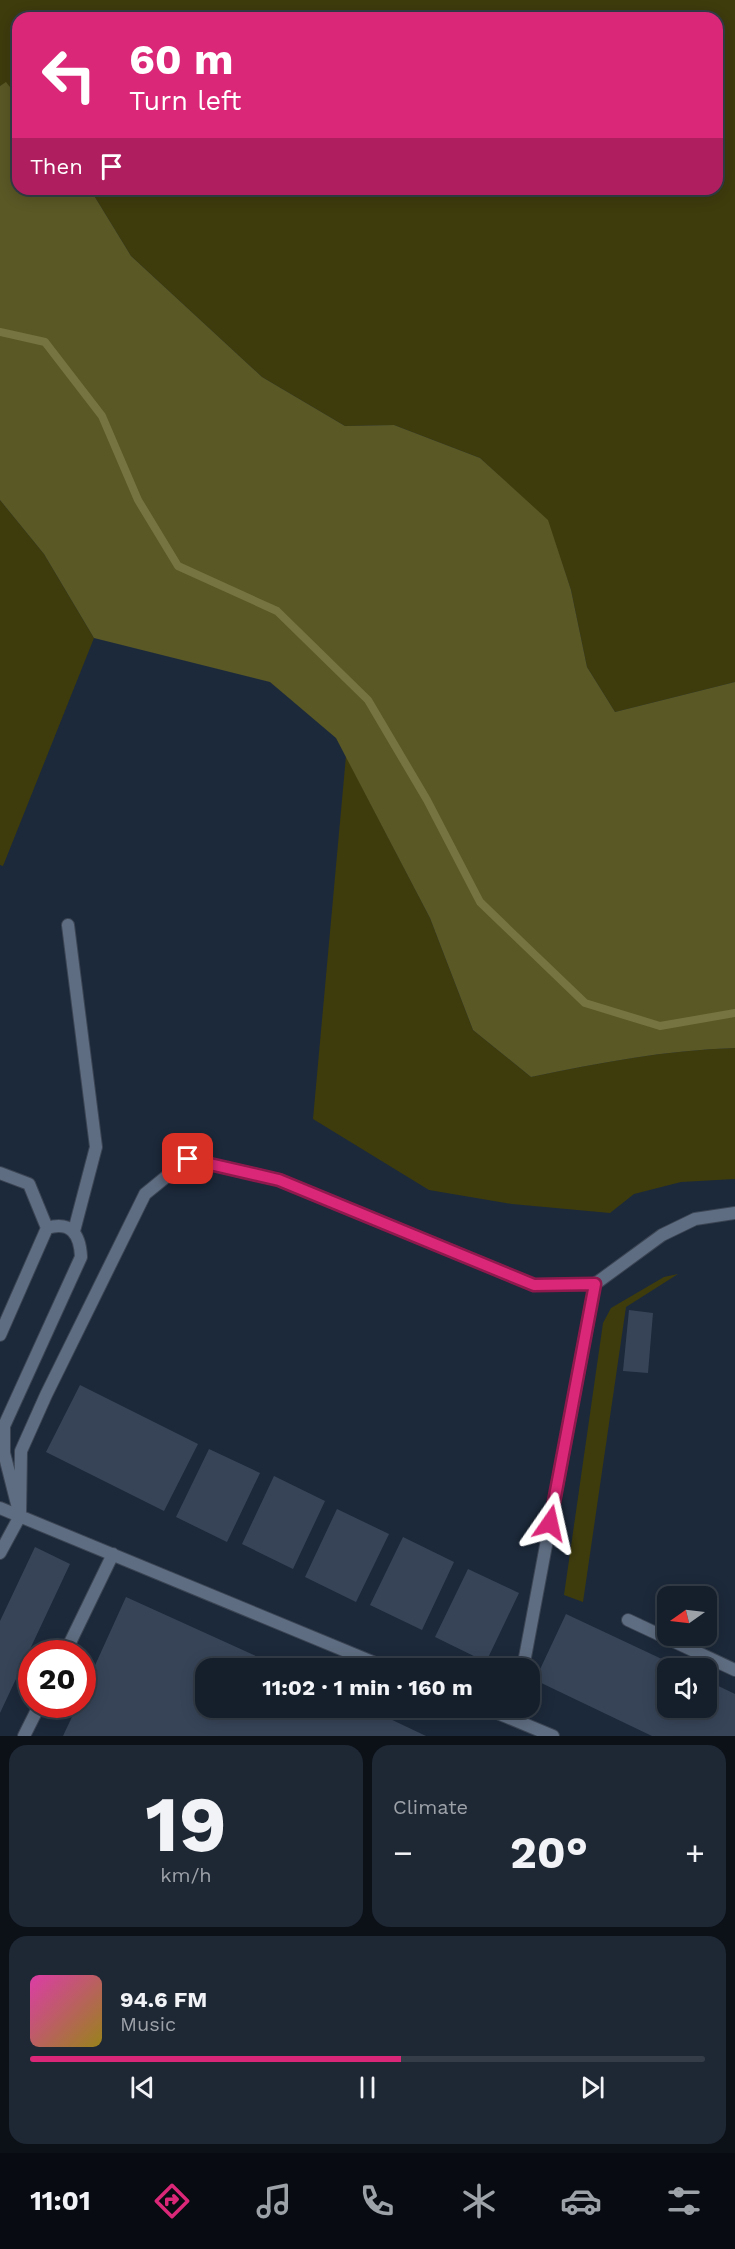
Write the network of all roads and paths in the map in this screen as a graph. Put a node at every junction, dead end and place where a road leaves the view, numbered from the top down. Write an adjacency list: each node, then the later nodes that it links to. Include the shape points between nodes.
1 (68, 925): 5 (lane, via 96,1147)
2 (0, 1173): 4 (lane, via 29,1184)
3 (735, 1213): 6 (lane, via 695,1219 662,1235)
4 (47, 1228): 5 (lane, via 57,1225); 7 (lane)
5 (74, 1231): 9 (lane, via 81,1257 4,1426 4,1453)
6 (595, 1284): 9 (lane, via 534,1285 279,1180 188,1159 145,1194 45,1395 21,1451); 15 (lane)
7 (0, 1335)
8 (0, 1508): 9 (lane)
9 (20, 1516): 10 (lane); 11 (lane)
10 (0, 1553)
11 (113, 1554): 13 (lane); 14 (lane)
12 (628, 1620): 16 (lane)
13 (71, 1640)
14 (363, 1658)
15 (525, 1658)
16 (735, 1670)
17 (33, 1718): 19 (lane)
18 (522, 1718): 20 (lane)
19 (24, 1736)
20 (553, 1736)

